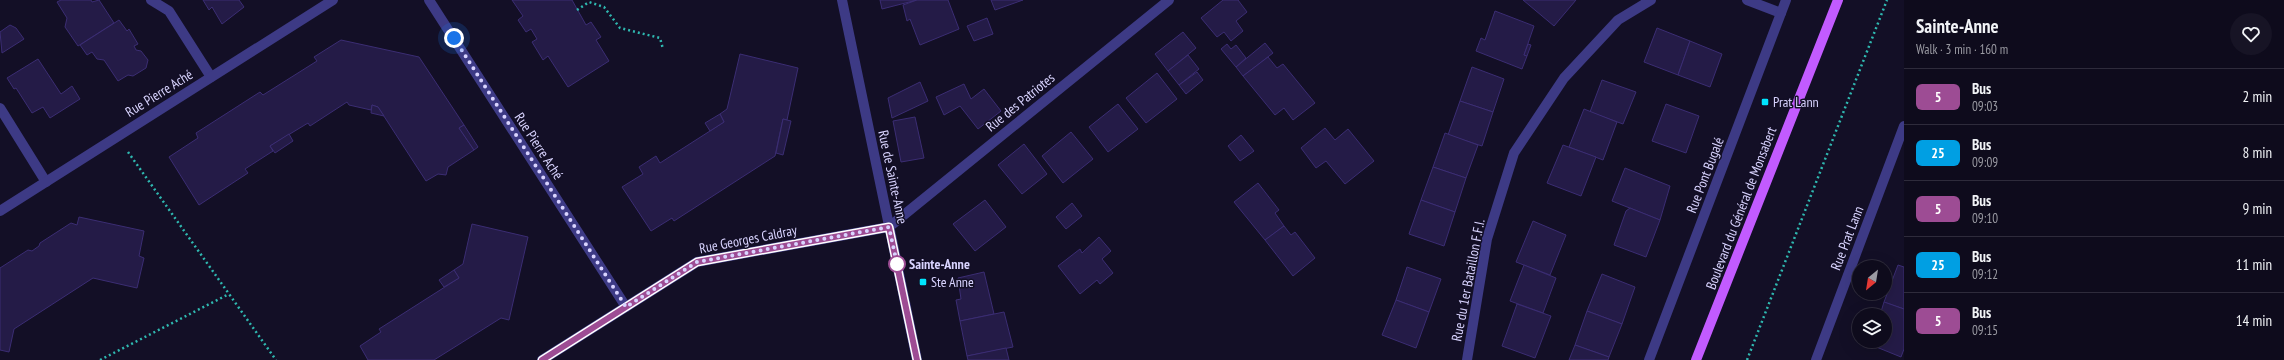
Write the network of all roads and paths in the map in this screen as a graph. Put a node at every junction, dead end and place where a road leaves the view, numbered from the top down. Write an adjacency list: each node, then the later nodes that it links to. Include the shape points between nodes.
1 (151, 0): 14 (street, via 169,11)
2 (333, 0): 14 (street, Rue Pierre Aché)
3 (429, 0): 22 (street, Rue Pierre Aché)
4 (842, 0): 20 (street, Rue de Sainte-Anne)
5 (1169, 0): 20 (street, Rue des Patriotes)
6 (1651, 0): 27 (street, Rue du 1er Bataillon F.F.I., via 1618,20 1564,78 1514,153 1487,239)
7 (1747, 0): 12 (street)
8 (1786, 0): 12 (street, Rue Pont Bugalé)
9 (1838, 0): 29 (main road, Boulevard du Général de Monsabert)
10 (1887, 0): 30 (path)
11 (577, 10): 13 (path, via 589,2 604,7 620,28 660,38)
12 (1781, 13): 28 (street, Rue Pont Bugalé)
13 (663, 49)
14 (211, 77): 17 (street, Rue Pierre Aché)
15 (0, 108): 18 (street)
16 (1904, 126): 31 (street, Rue Prat Lann)
17 (117, 137): 18 (street, Rue Pierre Aché); 21 (path)
18 (46, 182): 19 (street, Rue Pierre Aché)
19 (0, 211)
20 (889, 227): 22 (street, Rue Georges Caldray, via 697,262); 26 (street, Rue de Sainte-Anne)
21 (229, 294): 23 (path); 24 (path)
22 (626, 307): 25 (street, Rue Georges Caldray)
23 (100, 360)
24 (276, 360)
25 (542, 360)
26 (916, 360)
27 (1467, 360)
28 (1649, 360)
29 (1696, 360)
30 (1747, 360)
31 (1816, 360)

